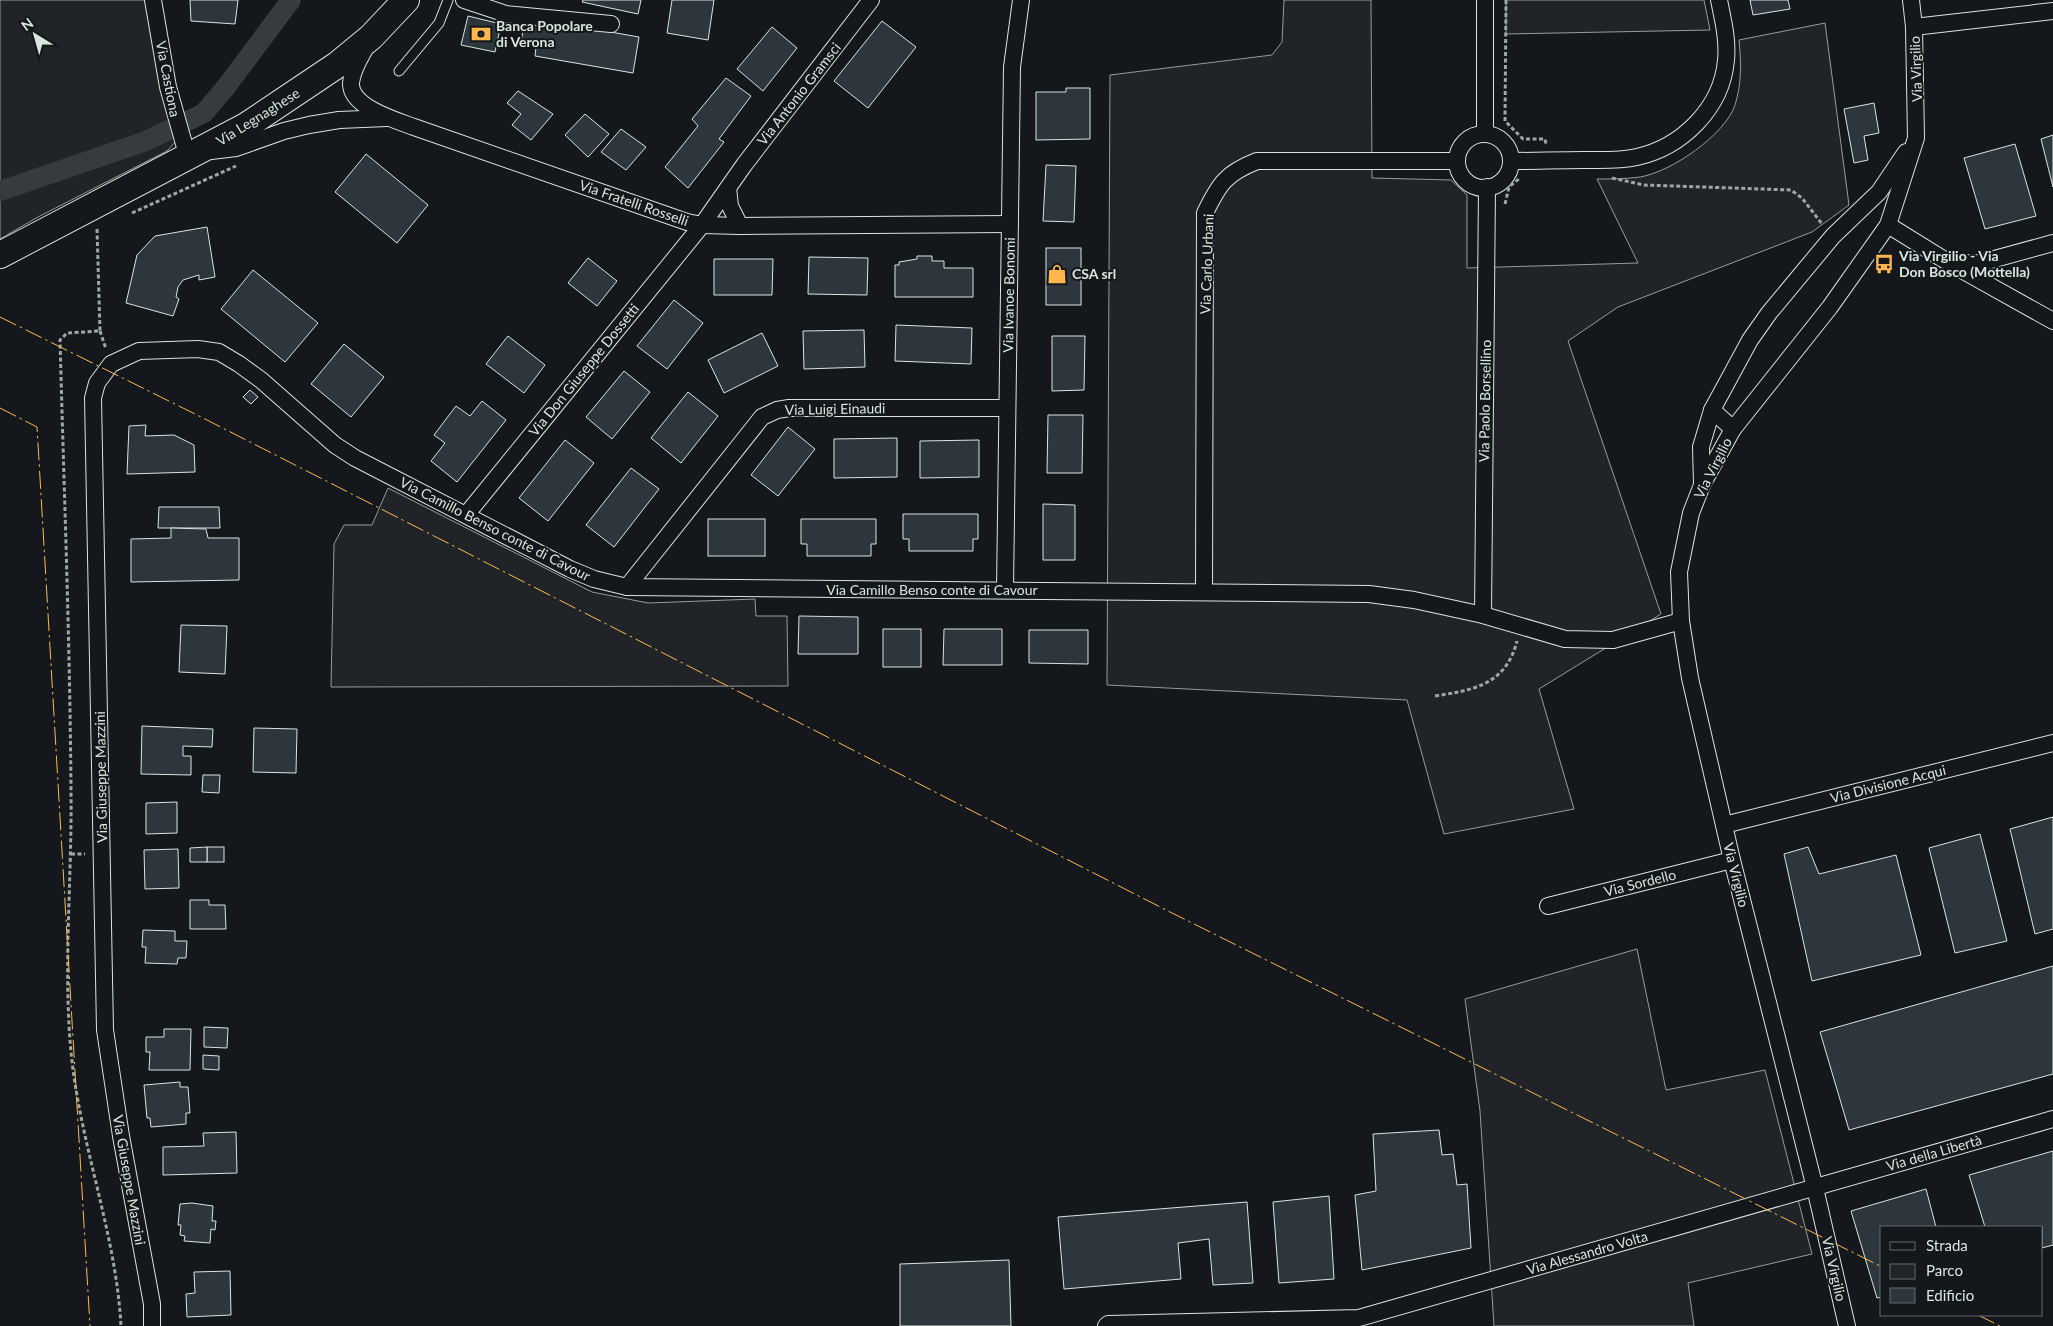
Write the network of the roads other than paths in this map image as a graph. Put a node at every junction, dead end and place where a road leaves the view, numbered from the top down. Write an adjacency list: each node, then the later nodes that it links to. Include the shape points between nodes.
1 (153, 0): 18 (street, Via Castiona, via 175,117)
2 (406, 0): 13 (main road, Via Legnaghese)
3 (448, 0): 14 (lane, via 439,23)
4 (464, 0): 11 (street, via 506,14)
5 (871, 0): 22 (street, Via Antonio Gramsci)
6 (1021, 0): 23 (street, Via Ivanoe Bonomi, via 1012,67)
7 (1484, 0): 16 (street)
8 (1719, 0): 20 (street, via 1726,47 1723,76 1710,107 1695,125 1669,146 1636,158 1616,160)
9 (1911, 0): 12 (street, Via Virgilio)
10 (2048, 8): 12 (street)
11 (611, 24)
12 (1914, 27): 17 (street, Via Virgilio)
13 (371, 37): 15 (street, Via Fratelli Rosselli, via 354,70 351,89 361,103); 18 (main road, Via Legnaghese, via 337,65 246,126)
14 (399, 71)
15 (390, 118): 18 (street, Via Fratelli Rosselli, via 309,125 236,148); 24 (street, Via Fratelli Rosselli, via 668,216)
16 (1484, 134): 19 (street, via 1468,139 1462,145); 20 (street, via 1500,138 1510,152)
17 (1916, 138): 25 (street, Via Virgilio); 33 (street, via 1879,192 1832,236 1769,313 1754,333)
18 (189, 149): 28 (main road, Via Legnaghese, via 98,216)
19 (1457, 160): 21 (street, via 1458,169 1468,182); 39 (street, Via Carlo Urbani, via 1257,160 1237,169 1217,188 1206,213)
20 (1511, 161): 21 (street, via 1505,177)
21 (1487, 187): 40 (street, Via Paolo Borsellino)
22 (728, 188): 24 (street, Via Antonio Gramsci); 26 (street, via 730,206)
23 (1010, 224): 26 (street, Via Fratelli Rosselli); 32 (street, Via Ivanoe Bonomi)
24 (702, 225): 26 (street, Via Fratelli Rosselli); 36 (street, Via Don Giuseppe Dossetti)
25 (1888, 225): 29 (street, via 1951,264); 34 (street, Via Virgilio, via 1830,307)
26 (740, 226)
27 (2053, 243): 29 (street)
28 (0, 255)
29 (1978, 271): 30 (street)
30 (2053, 321)
31 (238, 364): 36 (street, Via Camillo Benso conte di Cavour, via 335,445); 49 (street, Via Giuseppe Mazzini, via 219,352 198,349 139,351 111,364 97,382 93,398 105,1030 152,1304)
32 (1007, 408): 37 (street, Via Luigi Einaudi, via 789,408 762,417); 38 (street, Via Ivanoe Bonomi)
33 (1712, 410): 34 (street, Via Virgilio); 35 (street, via 1701,447)
34 (1733, 429): 35 (street, Via Virgilio)
35 (1702, 485): 41 (street, Via Virgilio, via 1691,513 1679,572)
36 (466, 515): 37 (street, Via Camillo Benso conte di Cavour, via 570,569)
37 (627, 588): 38 (street, Via Camillo Benso conte di Cavour)
38 (1005, 590): 39 (street, Via Camillo Benso conte di Cavour)
39 (1204, 592): 40 (street, Via Camillo Benso conte di Cavour, via 1369,594)
40 (1483, 615): 41 (street, Via Camillo Benso conte di Cavour, via 1565,639 1613,640)
41 (1681, 621): 43 (street, Via Virgilio, via 1690,678)
42 (2053, 742): 43 (street, Via Divisione Acqui)
43 (1724, 825): 44 (street, Via Virgilio)
44 (1732, 860): 45 (street, Via Sordello); 47 (street, Via Virgilio)
45 (1548, 906)
46 (2053, 1119): 47 (street, Via della Libertà)
47 (1815, 1188): 48 (street, Via Alessandro Volta); 51 (street, Via Virgilio)
48 (1359, 1322): 50 (street, Via Alessandro Volta)
49 (152, 1326)
50 (1106, 1326)
51 (1847, 1326)

